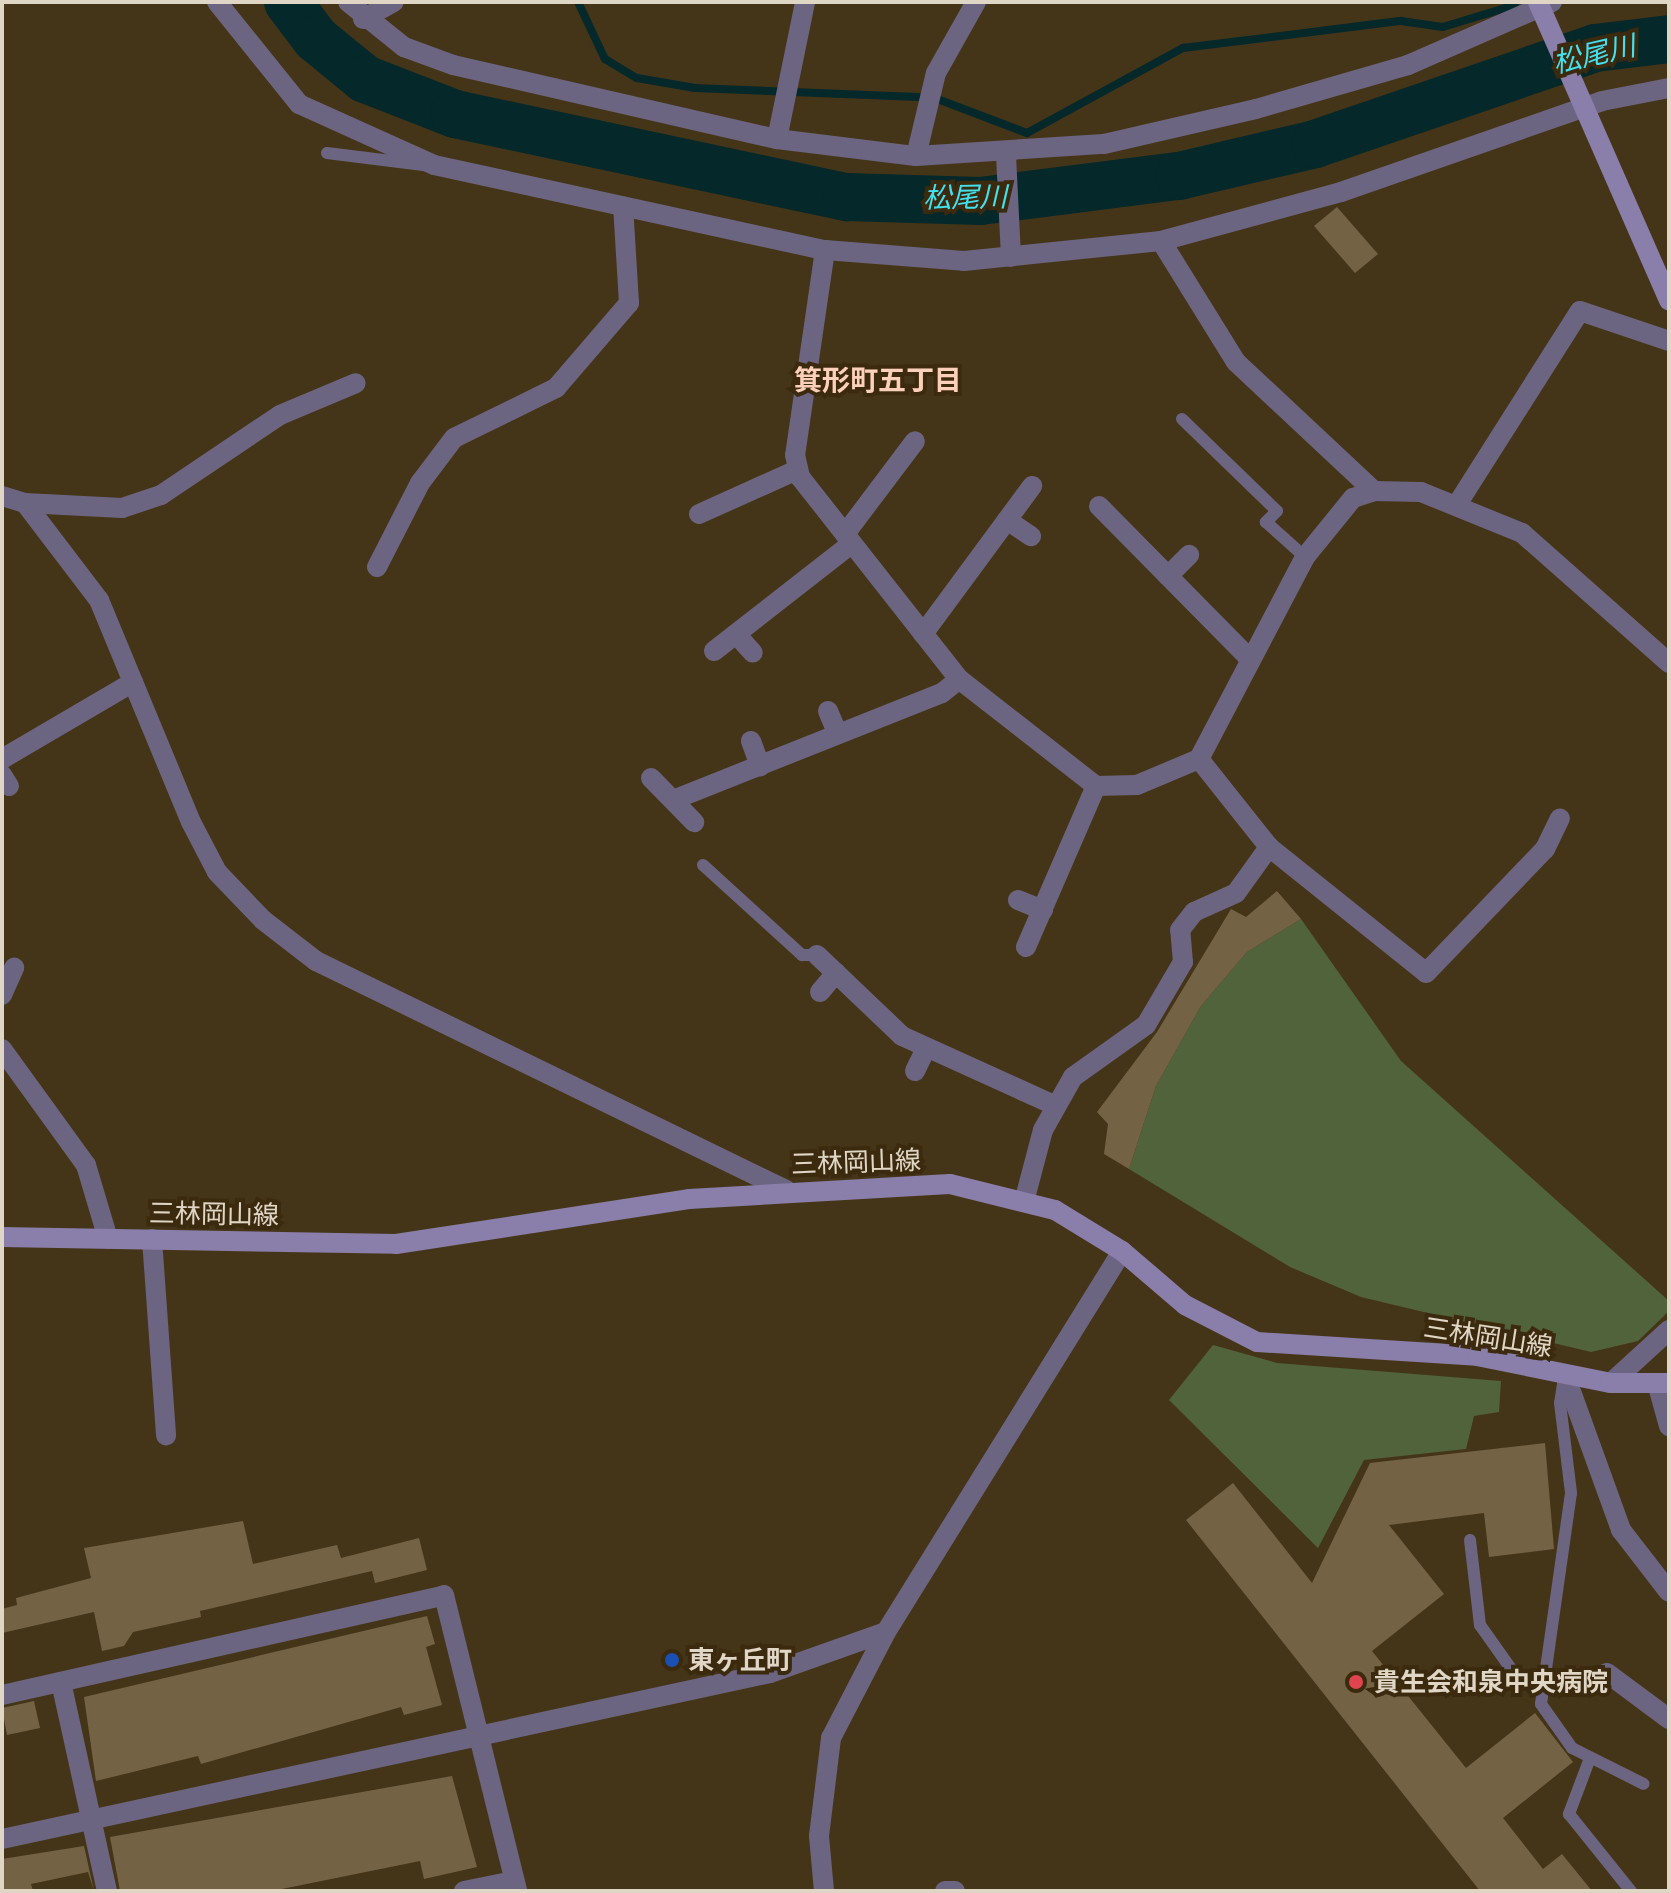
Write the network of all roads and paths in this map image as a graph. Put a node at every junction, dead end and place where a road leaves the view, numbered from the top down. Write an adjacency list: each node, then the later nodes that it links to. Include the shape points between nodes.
1 (217, 2): 14 (street, via 299,104)
2 (348, 2): 7 (street)
3 (394, 2): 7 (street)
4 (805, 2): 10 (street)
5 (976, 2): 12 (street, via 936,73)
6 (1544, 8): 9 (main road); 13 (street, via 1408,65 1256,109 1104,144)
7 (363, 19): 10 (street, via 404,47 453,65)
8 (1669, 88): 9 (street)
9 (1582, 103): 16 (street, via 1341,192); 19 (main road)
10 (777, 139): 12 (street)
11 (327, 153): 14 (lane)
12 (916, 156): 13 (street)
13 (1006, 158): 18 (street)
14 (434, 165): 15 (street)
15 (623, 206): 17 (street); 37 (street, via 629,303 556,388 454,438 420,483)
16 (1161, 241): 18 (street); 26 (street, via 1236,362)
17 (825, 250): 18 (street, via 964,261); 24 (street)
18 (1011, 252)
19 (1669, 300)
20 (1669, 341): 29 (street, via 1580,311)
21 (356, 383): 28 (street, via 280,415 161,495 122,508)
22 (1182, 419): 36 (lane, via 1277,511 1266,522)
23 (915, 441): 34 (street)
24 (797, 470): 31 (street); 34 (street)
25 (1032, 486): 32 (street)
26 (1374, 491): 29 (street); 36 (street, via 1353,498)
27 (2, 496): 28 (street)
28 (25, 503): 46 (street, via 99,600)
29 (1458, 503): 44 (street, via 1557,557)
30 (1099, 506): 38 (street)
31 (699, 514)
32 (1007, 520): 33 (street); 40 (street)
33 (1031, 536)
34 (848, 538): 39 (street); 40 (street)
35 (1189, 555): 38 (street)
36 (1305, 557): 43 (street)
37 (377, 567)
38 (1168, 576): 43 (street)
39 (736, 634): 41 (street); 42 (street)
40 (923, 634): 45 (street)
41 (714, 651)
42 (753, 653)
43 (1251, 660): 51 (street)
44 (1669, 663)
45 (959, 679): 48 (street, via 942,693); 54 (street)
46 (133, 682): 50 (street); 72 (street, via 217,872 263,920 316,961)
47 (828, 711): 48 (street)
48 (838, 734): 52 (street)
49 (751, 741): 52 (street)
50 (2, 759)
51 (1199, 759): 54 (street, via 1137,785); 58 (street)
52 (760, 766): 55 (street)
53 (651, 778): 55 (street)
54 (1096, 786): 61 (street)
55 (673, 800): 57 (street)
56 (1560, 818): 58 (street, via 1545,849 1426,973)
57 (694, 822)
58 (1269, 847): 71 (street, via 1236,893 1194,912 1180,930 1183,962 1146,1025 1073,1077)
59 (703, 865): 63 (lane, via 802,955)
60 (1018, 900): 61 (street)
61 (1043, 910): 62 (street)
62 (1026, 947)
63 (817, 955): 65 (street)
64 (14, 968): 67 (street)
65 (836, 973): 66 (street); 68 (street)
66 (820, 992)
67 (2, 995)
68 (926, 1048): 70 (street); 71 (street)
69 (2, 1049): 75 (street, via 86,1165)
70 (915, 1071)
71 (1054, 1105): 73 (street)
72 (786, 1190): 73 (main road, 三林岡山線, via 950,1184); 76 (main road, 三林岡山線, via 609,1207 396,1244)
73 (1025, 1198): 77 (main road, 三林岡山線)
74 (2, 1237): 75 (main road, 三林岡山線)
75 (108, 1239): 76 (main road, 三林岡山線)
76 (152, 1239): 83 (street)
77 (1122, 1251): 79 (main road, 三林岡山線, via 1185,1305 1257,1342 1477,1356); 86 (street)
78 (1669, 1330): 80 (street)
79 (1565, 1375): 80 (main road, 三林岡山線); 85 (street, via 1621,1530); 88 (lane, via 1560,1403 1571,1493)
80 (1611, 1383): 81 (main road, 三林岡山線)
81 (1663, 1383): 82 (street)
82 (1669, 1426)
83 (166, 1436)
84 (1470, 1540): 88 (lane, via 1480,1625 1517,1677)
85 (1669, 1592)
86 (886, 1632): 92 (street, via 770,1673); 100 (street, via 831,1738 819,1836)
87 (1607, 1673): 91 (street)
88 (1541, 1681): 93 (lane, via 1541,1704 1554,1729)
89 (61, 1682): 90 (street); 92 (street, via 444,1595); 95 (street)
90 (2, 1695)
91 (1669, 1719)
92 (479, 1734): 95 (street); 97 (street)
93 (1590, 1758): 94 (lane); 103 (lane, via 1569,1814)
94 (1644, 1784)
95 (91, 1820): 96 (street); 98 (street)
96 (2, 1839)
97 (516, 1886): 99 (street)
98 (107, 1891)
99 (464, 1891)
100 (824, 1891)
101 (945, 1891): 102 (street)
102 (955, 1891)
103 (1631, 1891)

